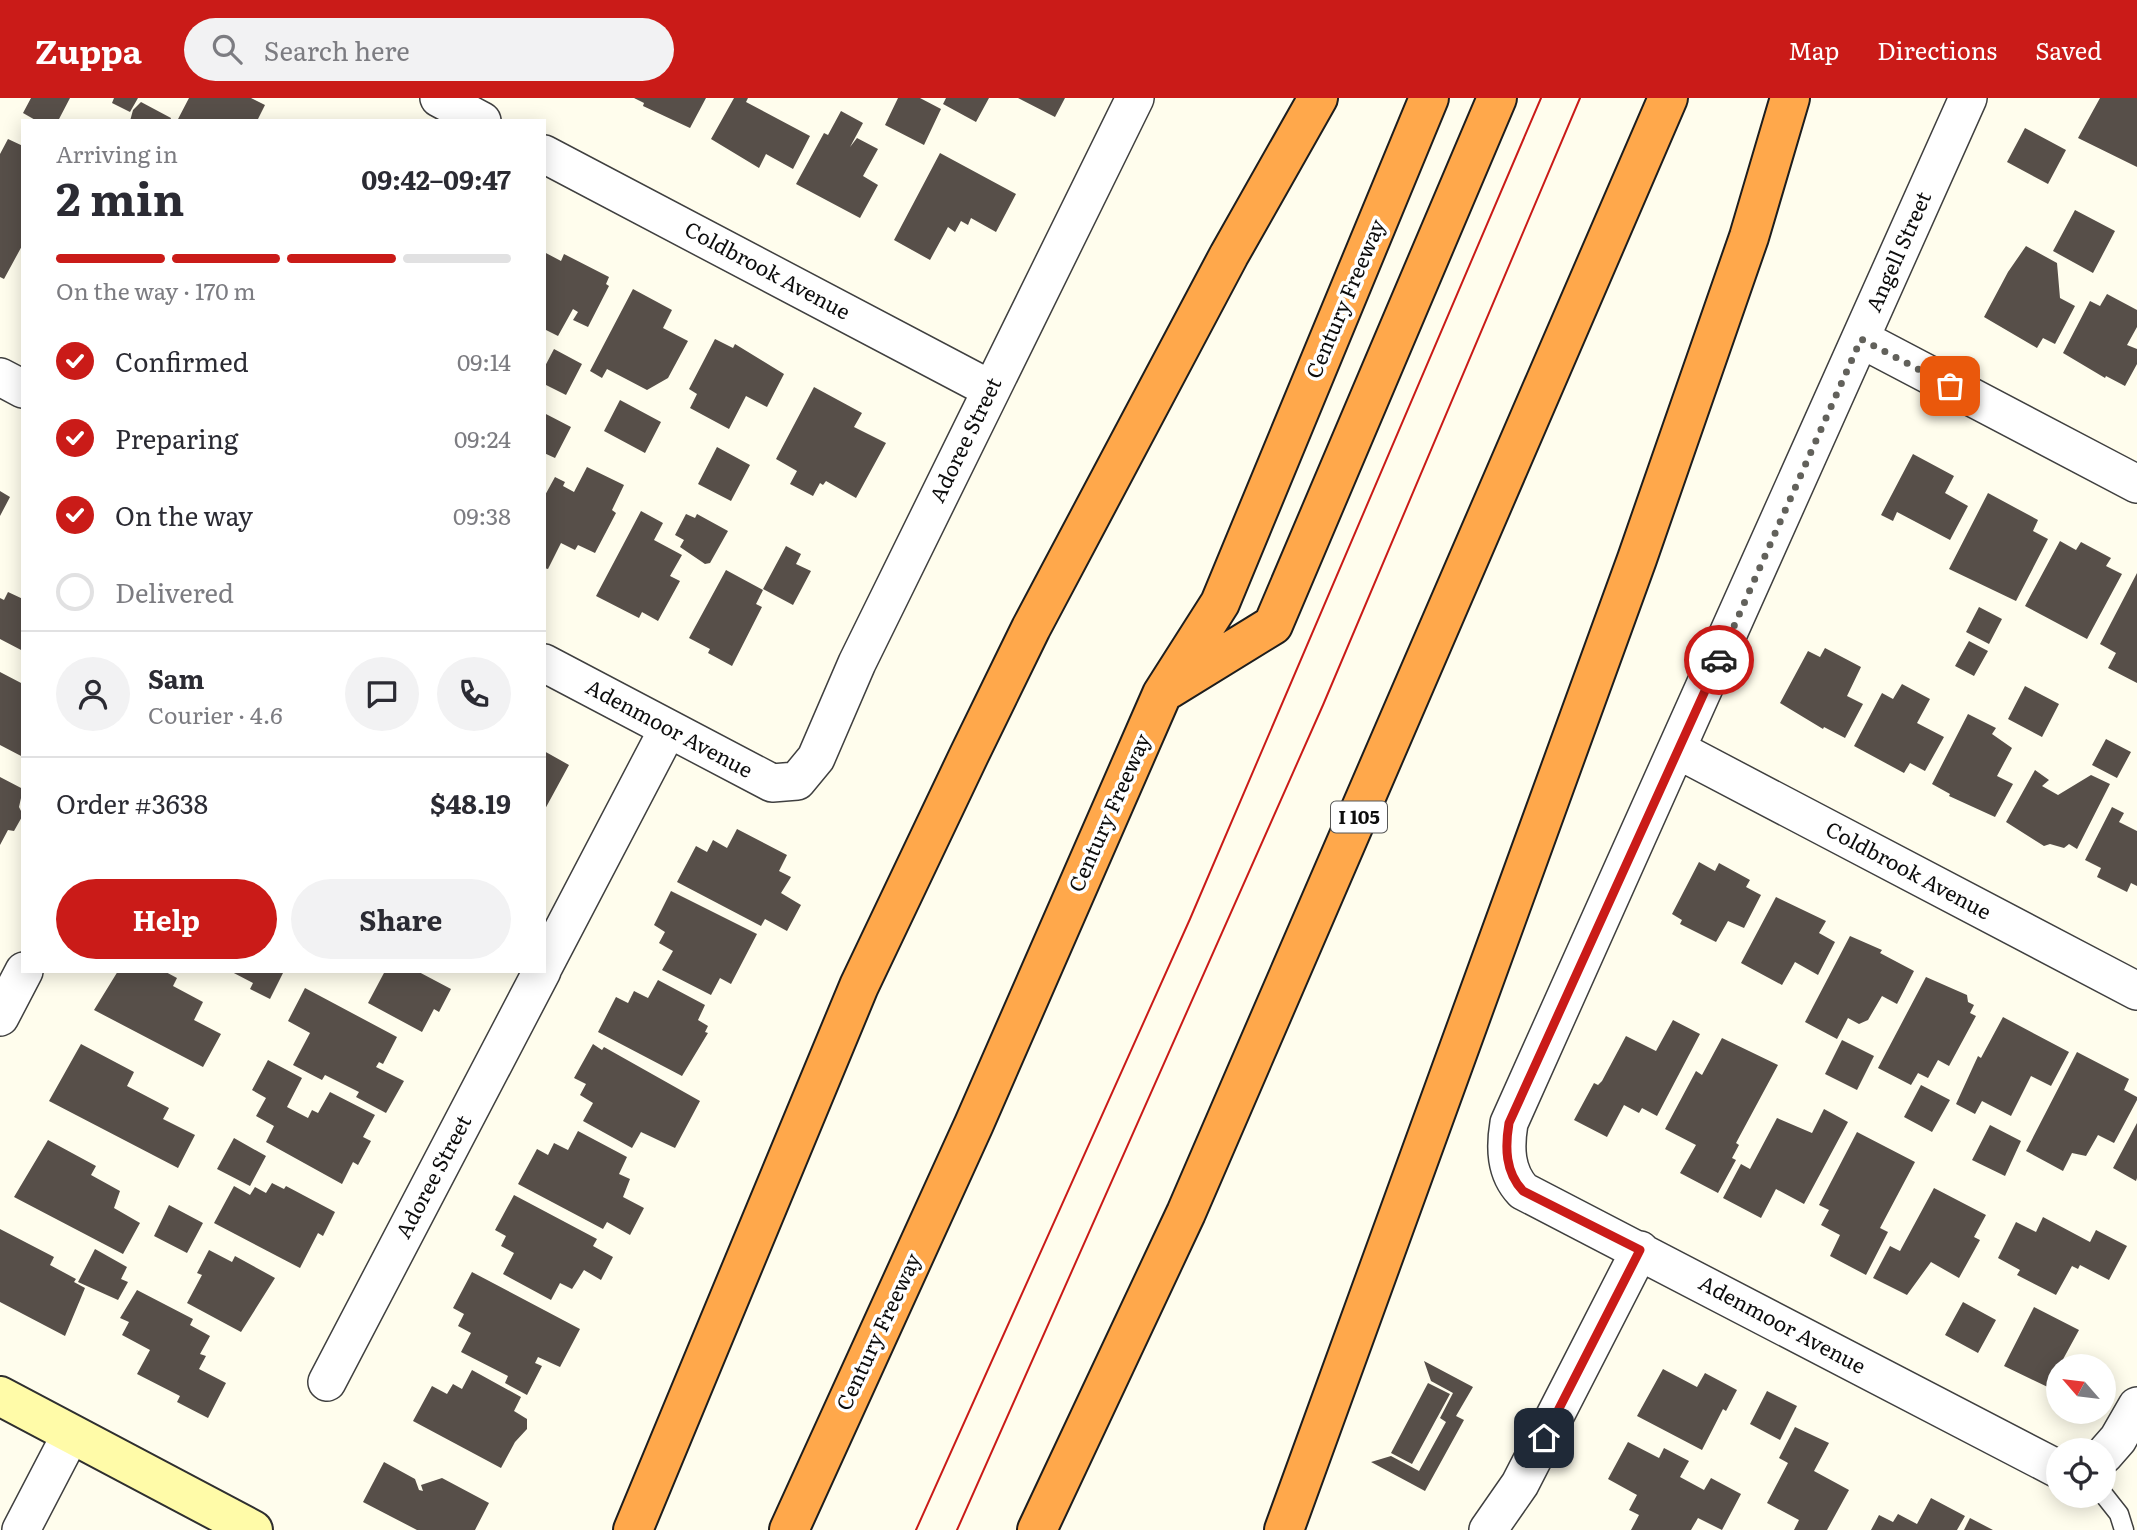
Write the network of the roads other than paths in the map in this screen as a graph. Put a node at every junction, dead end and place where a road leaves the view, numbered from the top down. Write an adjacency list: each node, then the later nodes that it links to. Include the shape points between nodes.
1 (439, 98): 9 (street)
2 (1135, 98): 14 (street, Adoree Street)
3 (1318, 98): 37 (highway, via 1031,628 969,755 859,986)
4 (1429, 98): 17 (highway, Century Freeway, via 1220,603)
5 (1497, 98): 17 (highway, via 1273,625)
6 (1668, 98): 39 (highway, I 105, via 1186,1213)
7 (1790, 98): 40 (highway, via 1749,237 1637,559)
8 (1968, 98): 11 (street, Angell Street)
9 (478, 119)
10 (546, 154): 14 (street, Coldbrook Avenue)
11 (1861, 339): 15 (street); 19 (street, Angell Street)
12 (0, 377): 13 (street)
13 (21, 388)
14 (990, 389): 20 (street, Adoree Street, via 816,758)
15 (2137, 484)
16 (546, 664): 18 (street, Adenmoor Avenue)
17 (1161, 694): 38 (highway, Century Freeway, via 974,1124)
18 (668, 729): 20 (street, Adenmoor Avenue, via 772,783); 21 (street)
19 (1678, 750): 24 (street, Coldbrook Avenue); 26 (street, Angell Street, via 1509,1123 1507,1150)
20 (797, 781)
21 (546, 962)
22 (23, 973): 25 (street)
23 (540, 973): 28 (street, Adoree Street)
24 (2137, 991)
25 (0, 1017)
26 (1512, 1175): 27 (street, Adenmoor Avenue, via 1523,1191)
27 (1640, 1250): 33 (street, Adenmoor Avenue); 41 (street, via 1520,1484)
28 (327, 1382)
29 (0, 1396): 31 (main road)
30 (2137, 1406): 32 (street)
31 (71, 1434): 35 (street); 36 (main road)
32 (2116, 1441)
33 (2046, 1463)
34 (2114, 1508): 42 (lane)
35 (21, 1530)
36 (253, 1530)
37 (633, 1530)
38 (789, 1530)
39 (1037, 1530)
40 (1284, 1530)
41 (1488, 1530)
42 (2124, 1530)

